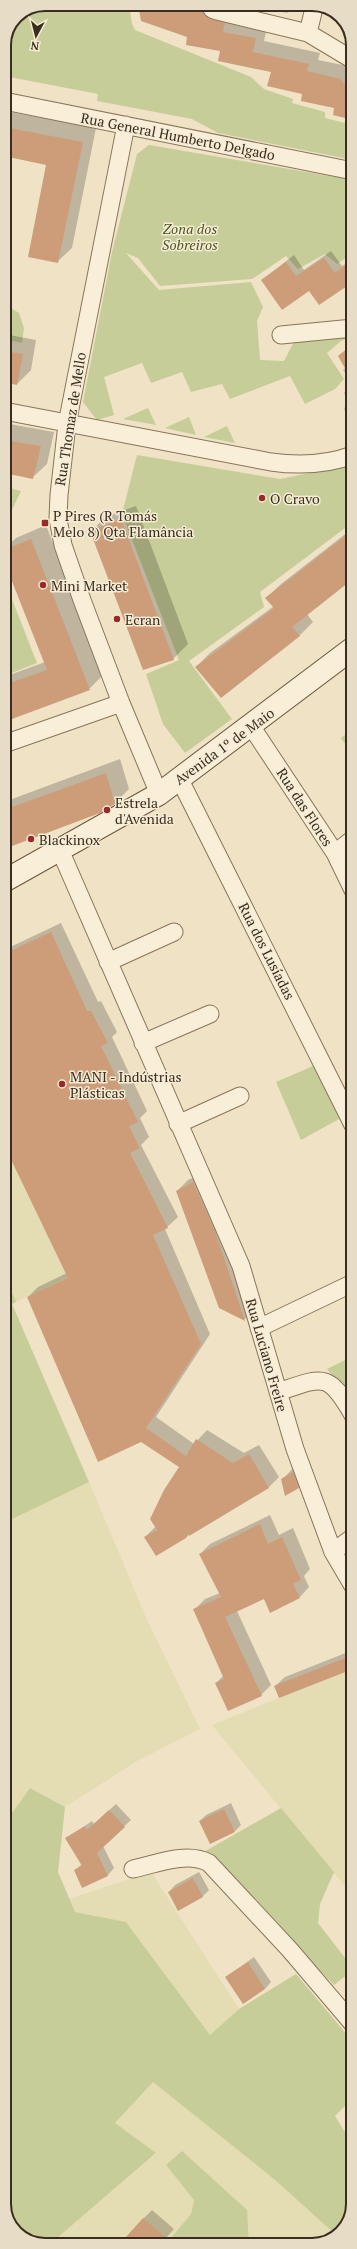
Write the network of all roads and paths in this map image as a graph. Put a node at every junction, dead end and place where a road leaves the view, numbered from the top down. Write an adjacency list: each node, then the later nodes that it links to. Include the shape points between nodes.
1 (215, 11): 3 (street)
2 (313, 11): 3 (street)
3 (308, 33): 4 (street)
4 (346, 56)
5 (11, 102): 6 (street, Rua General Humberto Delgado)
6 (126, 125): 7 (street, Rua General Humberto Delgado); 11 (street, Rua Thomaz de Mello)
7 (346, 170)
8 (346, 329): 9 (street)
9 (281, 335)
10 (11, 412): 11 (street)
11 (67, 424): 12 (street, via 282,463 318,463); 14 (street, Rua Thomaz de Mello, via 58,503 60,534)
12 (346, 457)
13 (346, 653): 15 (street, Avenida 1º de Maio)
14 (121, 703): 16 (street); 18 (street, Rua Thomaz de Mello)
15 (251, 726): 17 (street, Avenida 1º de Maio); 21 (street, Rua das Flores)
16 (11, 742)
17 (179, 778): 18 (street, Avenida 1º de Maio); 29 (street, Rua dos Lusíadas)
18 (159, 794): 20 (street, Avenida 1º de Maio)
19 (346, 844): 21 (street)
20 (60, 850): 23 (street, Avenida 1º de Maio); 25 (street, Rua Luciano Freire)
21 (335, 853): 22 (street, Rua das Flores)
22 (346, 876)
23 (11, 877)
24 (174, 932): 25 (street)
25 (108, 962): 27 (street, Rua Luciano Freire)
26 (210, 1014): 27 (street)
27 (143, 1043): 30 (street, Rua Luciano Freire)
28 (240, 1096): 30 (street)
29 (346, 1111)
30 (178, 1124): 32 (street, Rua Luciano Freire, via 241,1266)
31 (346, 1285): 32 (street)
32 (259, 1328): 33 (street, Rua Luciano Freire)
33 (278, 1392): 34 (street, via 306,1383 330,1382); 36 (street, Rua Luciano Freire, via 295,1449)
34 (346, 1403)
35 (346, 1543): 36 (street)
36 (333, 1552): 37 (street, Rua Luciano Freire)
37 (346, 1574)
38 (133, 1869): 39 (street, via 189,1857 209,1863 290,1950)
39 (346, 2016)

